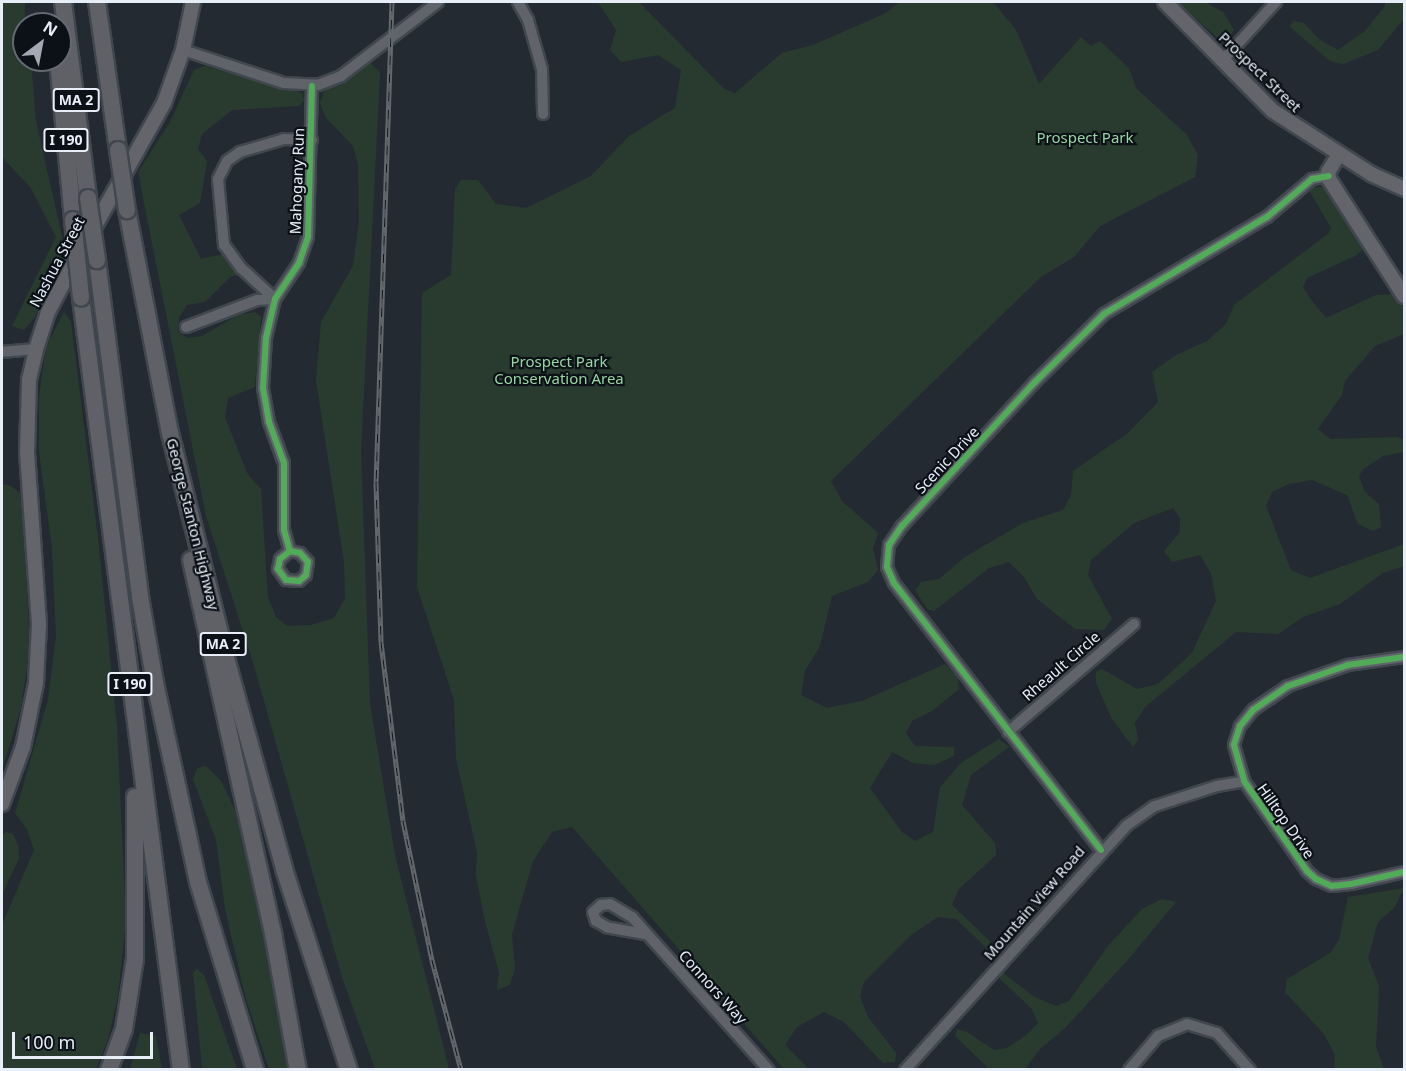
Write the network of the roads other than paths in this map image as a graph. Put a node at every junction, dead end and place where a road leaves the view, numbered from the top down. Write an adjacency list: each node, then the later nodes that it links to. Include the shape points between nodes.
1 (63, 2): 35 (highway, MA 2, bridge, via 140,597 198,882)
2 (97, 2): 22 (highway, George Stanton Highway / MA 2, bridge, via 127,210)
3 (193, 2): 8 (main road, Nashua Street)
4 (438, 2): 11 (street, via 340,76)
5 (518, 2): 12 (street, via 528,20 542,69)
6 (1165, 2): 9 (main road, Prospect Street)
7 (1276, 2): 9 (street)
8 (183, 50): 11 (street, via 284,83); 20 (main road, Nashua Street, via 164,103 48,312)
9 (1222, 60): 14 (main road, Prospect Street, via 1273,111)
10 (59, 72): 26 (highway, I 190, bridge, via 81,298)
11 (312, 86): 13 (street, Mahogany Run)
12 (543, 114)
13 (312, 140): 18 (street, Mahogany Run, via 308,237 299,263); 18 (street, via 284,139 240,152 227,161 218,179 225,244 241,268)
14 (1339, 154): 15 (main road); 16 (main road, Prospect Street)
15 (1329, 176): 17 (main road); 27 (street, Scenic Drive, via 1312,179 1267,217 1104,314 1035,382 892,538 887,558 892,579)
16 (1404, 189)
17 (1404, 296)
18 (275, 299): 19 (street, via 257,300); 23 (street, Mahogany Run, via 266,338 263,388 269,422 282,454 284,530)
19 (186, 327)
20 (36, 350): 21 (street); 29 (main road, Nashua Street, via 30,380 27,441 39,624 36,683 23,747)
21 (2, 352)
22 (170, 433): 36 (highway, via 192,563 273,933); 37 (highway, George Stanton Highway / MA 2, via 284,869)
23 (290, 551)
24 (1134, 624): 27 (street, Rheault Circle)
25 (1404, 657): 28 (street, Hilltop Drive, via 1380,658 1323,672 1263,702 1236,734 1235,758)
26 (133, 701): 33 (highway, via 135,959 124,1029); 34 (highway, I 190)
27 (1008, 732): 30 (street, Scenic Drive)
28 (1244, 781): 30 (street, Mountain View Road, via 1155,806); 31 (street, Hilltop Drive, via 1316,879 1332,885 1351,884)
29 (2, 804)
30 (1101, 850): 39 (street, Mountain View Road)
31 (1404, 872)
32 (645, 934): 38 (street, Connors Way)
33 (109, 1070)
34 (181, 1070)
35 (255, 1070)
36 (298, 1070)
37 (349, 1070)
38 (769, 1070)
39 (905, 1070)
40 (1129, 1070): 41 (street, via 1158,1036 1187,1024 1203,1026 1223,1037)
41 (1250, 1070)

